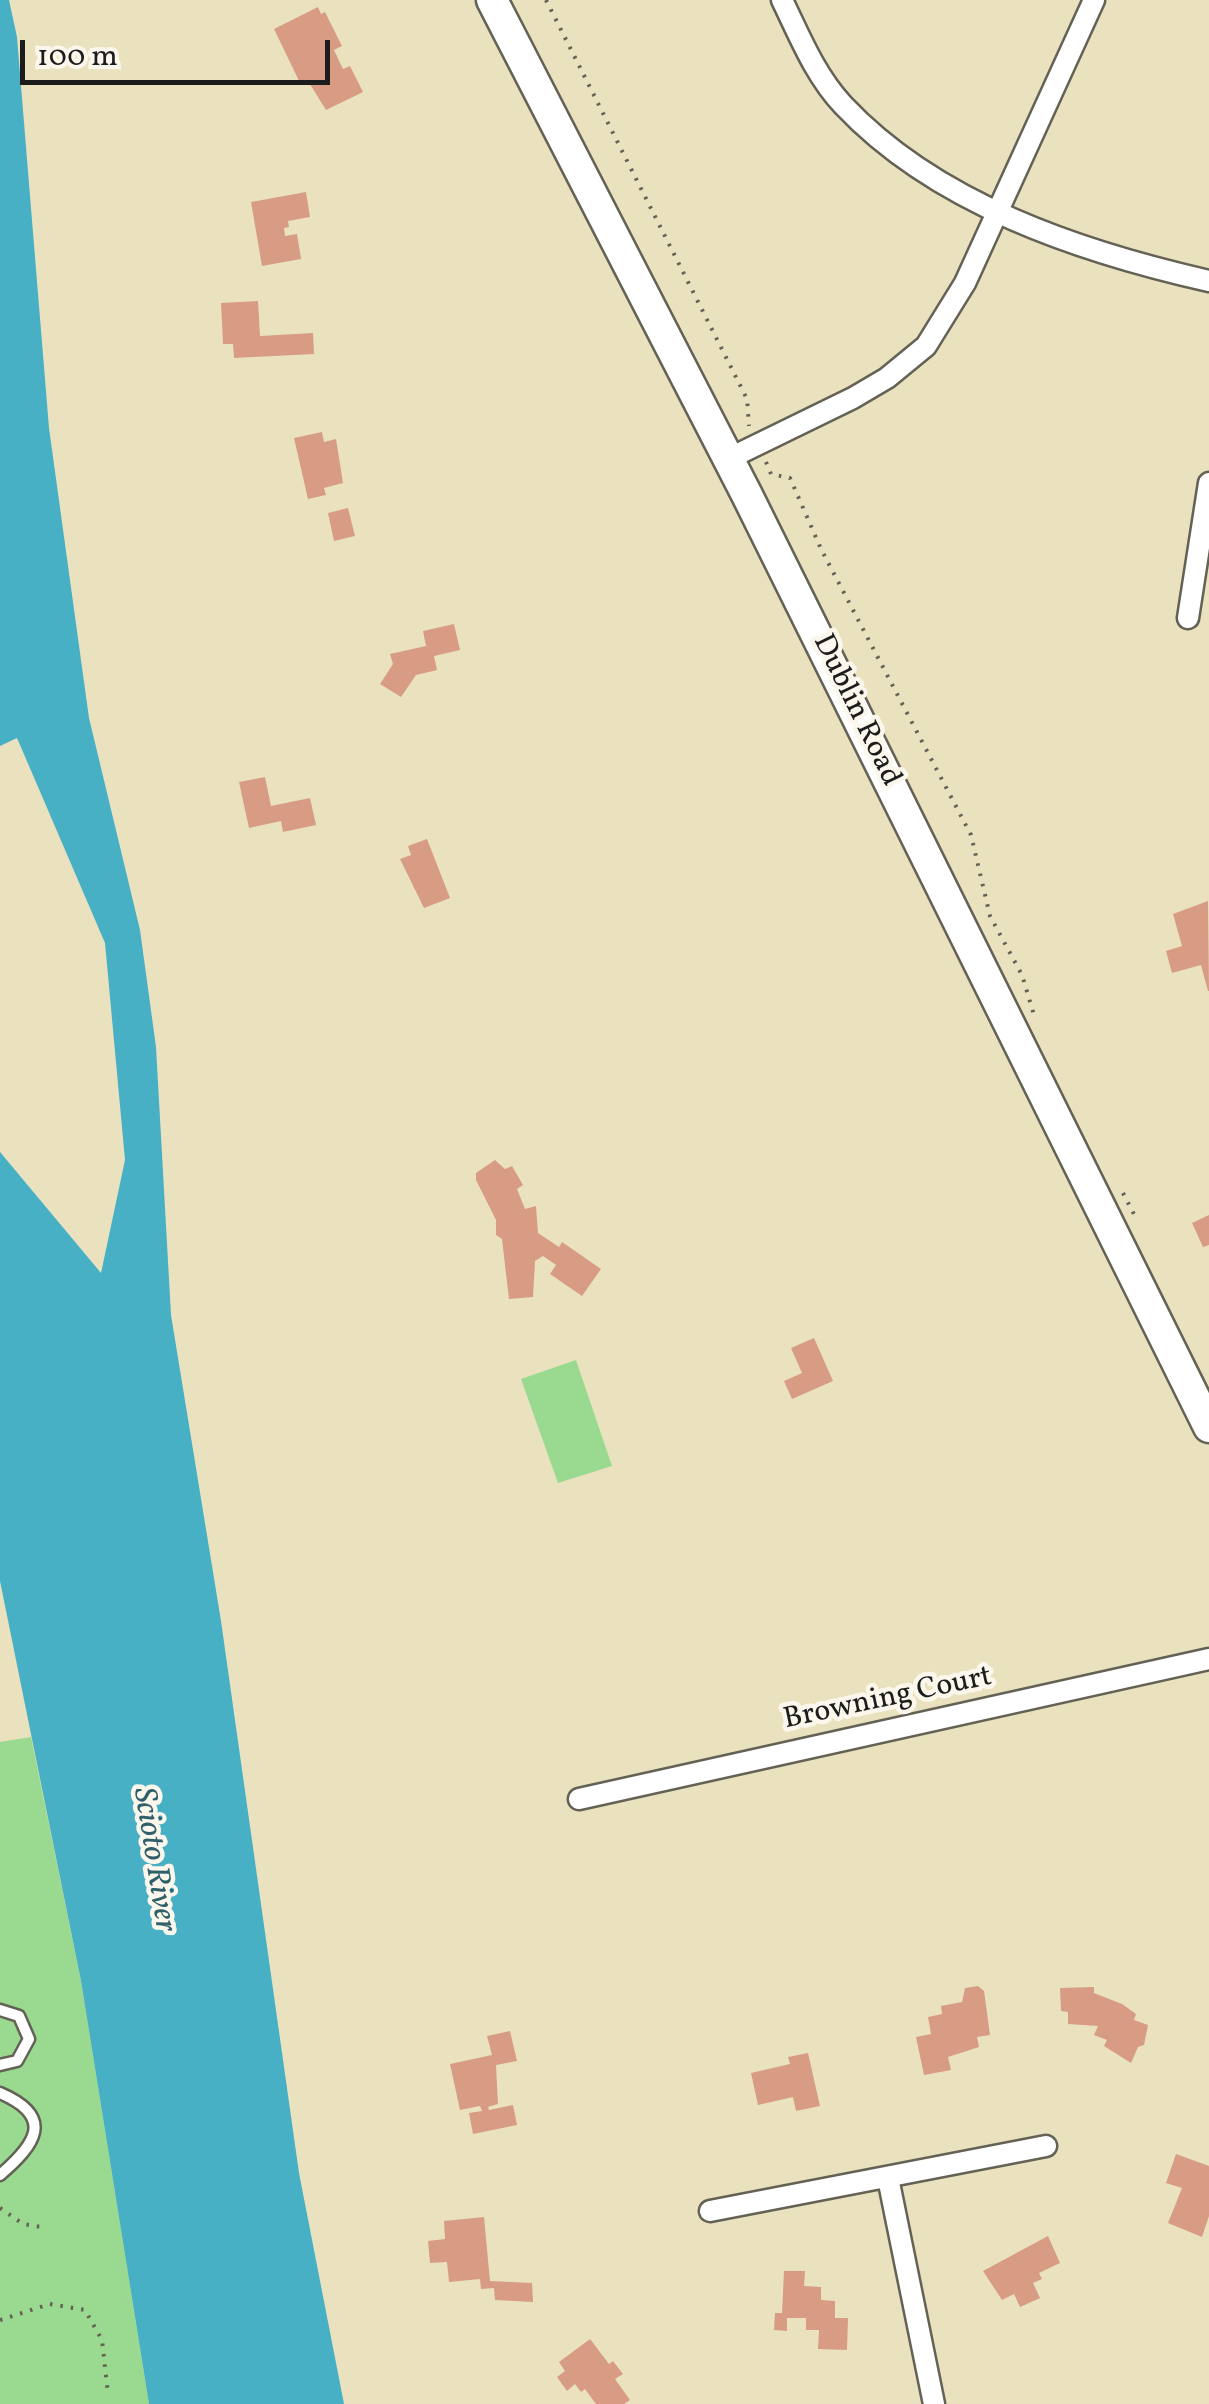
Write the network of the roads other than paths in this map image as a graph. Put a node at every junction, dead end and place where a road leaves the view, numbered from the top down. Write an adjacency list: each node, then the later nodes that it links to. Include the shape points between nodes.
1 (492, 0): 6 (main road, Dublin Road)
2 (782, 0): 4 (street, via 811,62 879,140)
3 (1094, 0): 4 (street)
4 (998, 211): 5 (street, via 1127,262); 6 (street, via 955,304 917,354 853,398)
5 (1209, 281)
6 (728, 459): 9 (main road, Dublin Road)
7 (1209, 482): 8 (street)
8 (1188, 618)
9 (1209, 1427)
10 (1209, 1659): 11 (street, Browning Court)
11 (579, 1799)
12 (0, 2010): 13 (lane, via 18,2016 29,2038 16,2061)
13 (0, 2065)
14 (0, 2093): 16 (lane, via 20,2101 36,2134 30,2149)
15 (1046, 2146): 17 (street)
16 (0, 2175)
17 (888, 2178): 18 (street); 19 (street)
18 (710, 2212)
19 (934, 2404)

